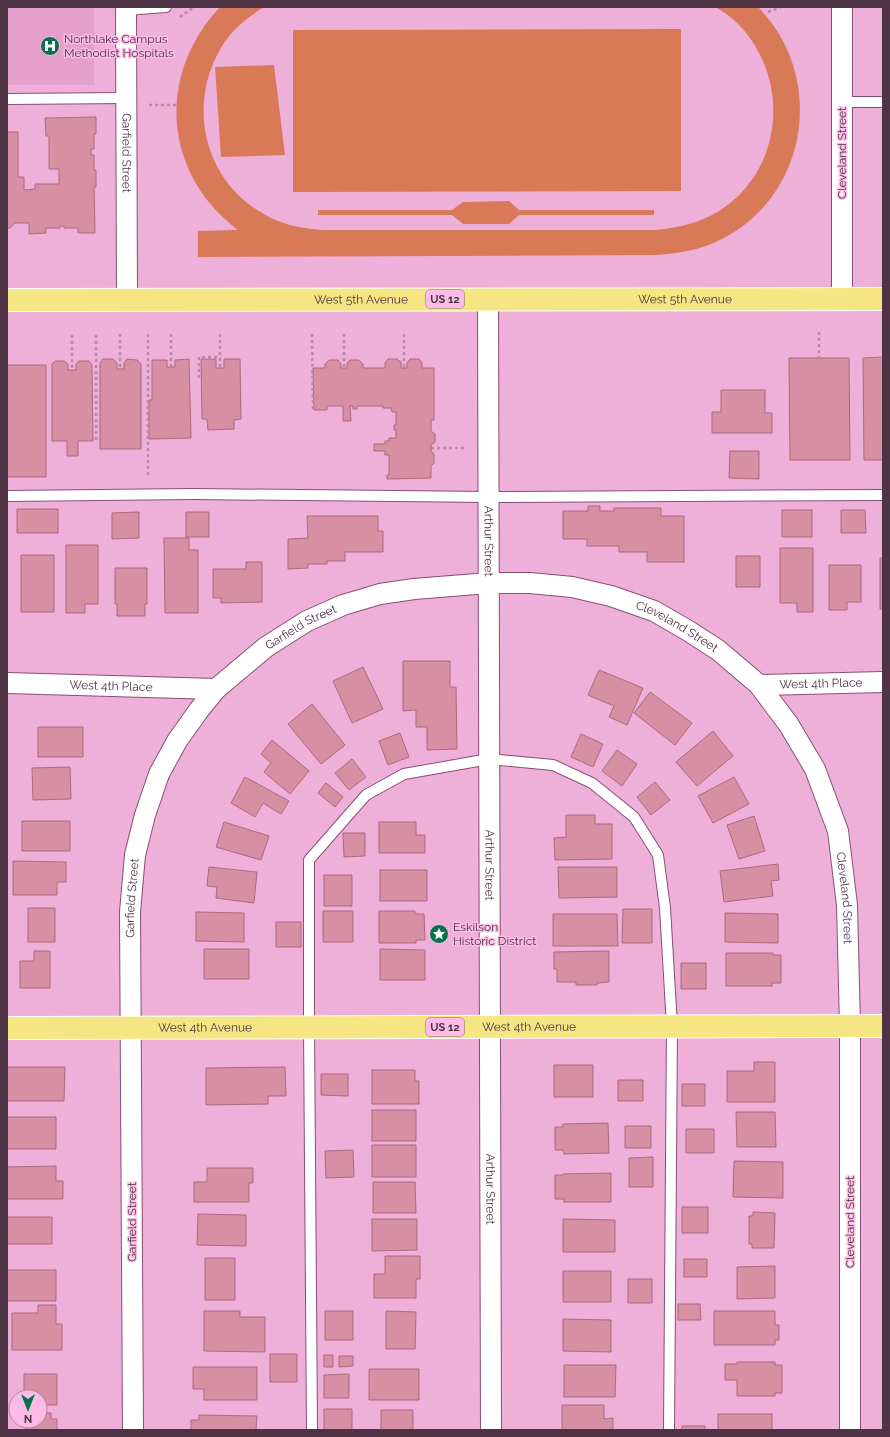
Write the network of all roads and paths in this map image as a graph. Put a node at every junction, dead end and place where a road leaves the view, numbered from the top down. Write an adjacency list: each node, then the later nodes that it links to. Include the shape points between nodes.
1 (166, 7): 4 (lane)
2 (780, 7): 5 (path)
3 (842, 7): 8 (street, Cleveland Street)
4 (126, 8): 6 (street, Garfield Street)
5 (768, 12)
6 (126, 98): 7 (lane); 12 (street, Garfield Street)
7 (7, 100)
8 (842, 102): 9 (lane); 14 (street, Cleveland Street)
9 (883, 102)
10 (149, 105): 11 (path)
11 (176, 105)
12 (126, 299): 13 (main road, West 5th Avenue / US 12); 16 (main road, West 5th Avenue / US 12)
13 (488, 299): 14 (main road, West 5th Avenue / US 12); 39 (street, Arthur Street)
14 (842, 299): 15 (main road, West 5th Avenue / US 12)
15 (883, 299)
16 (7, 300)
17 (819, 332): 28 (path)
18 (120, 334): 33 (path)
19 (148, 334): 40 (path)
20 (171, 334): 29 (path)
21 (220, 334): 27 (path)
22 (312, 334): 36 (path)
23 (344, 334): 31 (path)
24 (404, 334): 32 (path)
25 (72, 335): 34 (path)
26 (96, 335): 37 (path)
27 (220, 357): 30 (path); 35 (path, via 199,357)
28 (819, 358)
29 (171, 367)
30 (220, 368)
31 (344, 368)
32 (404, 368)
33 (120, 369)
34 (72, 370)
35 (199, 378)
36 (313, 411)
37 (96, 441)
38 (431, 448): 39 (path)
39 (488, 448): 43 (street, Arthur Street)
40 (148, 494): 42 (lane); 43 (lane)
41 (883, 495): 43 (lane)
42 (7, 496)
43 (489, 496): 44 (street, Arthur Street)
44 (489, 583): 47 (street, Cleveland Street, via 572,587 610,596 654,611 718,650); 48 (street, Garfield Street, via 414,588 380,594 343,605 307,621 266,647); 49 (street, Arthur Street)
45 (883, 682): 47 (street, West 4th Place)
46 (7, 683): 48 (street, West 4th Place)
47 (759, 684): 51 (street, Cleveland Street, via 789,725 815,769 838,831 847,905)
48 (216, 689): 55 (street, Garfield Street, via 177,741 159,774 145,815 136,855 130,905)
49 (489, 760): 50 (lane, via 553,765 592,783 634,817 658,855 665,908); 53 (street, Arthur Street); 56 (lane, via 404,774 366,795 309,860)
50 (672, 1026): 51 (main road, West 4th Avenue / US 12); 53 (main road, West 4th Avenue / US 12); 60 (lane)
51 (850, 1026): 52 (main road, West 4th Avenue / US 12); 61 (street, Cleveland Street)
52 (883, 1026)
53 (490, 1027): 56 (main road, West 4th Avenue / US 12); 59 (street, Arthur Street)
54 (7, 1028): 55 (main road, West 4th Avenue / US 12)
55 (130, 1028): 56 (main road, West 4th Avenue / US 12); 57 (street, Garfield Street)
56 (309, 1028): 58 (lane)
57 (133, 1430)
58 (312, 1430)
59 (491, 1430)
60 (668, 1430)
61 (850, 1430)

